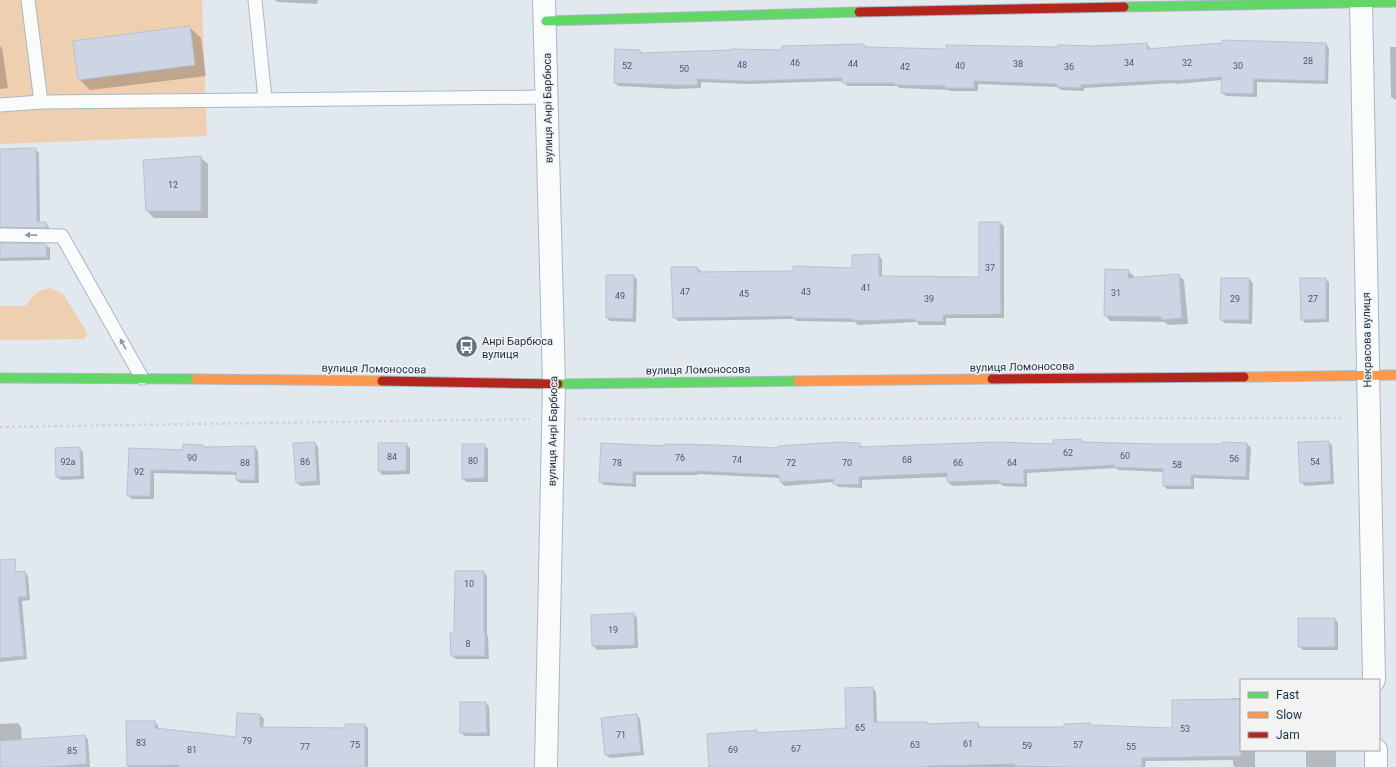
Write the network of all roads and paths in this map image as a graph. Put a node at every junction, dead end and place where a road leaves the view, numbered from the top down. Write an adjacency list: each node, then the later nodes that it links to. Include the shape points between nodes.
1 (28, 0): 8 (lane)
2 (255, 0): 7 (lane)
3 (1361, 1): 4 (main road); 5 (main road, via 981,9); 11 (street, Некрасова вулиця)
4 (1396, 2)
5 (545, 10): 6 (street, вулиця Анрі Барбюса)
6 (548, 97): 7 (lane); 15 (street, вулиця Анрі Барбюса)
7 (265, 99): 8 (lane)
8 (41, 102): 9 (lane)
9 (0, 105)
10 (0, 235): 14 (lane, one-way to 10, via 62,236)
11 (1368, 375): 12 (main road, вулиця Ломоносова); 15 (main road, вулиця Ломоносова); 16 (street, Некрасова вулиця)
12 (1396, 375)
13 (0, 378): 14 (main road, вулиця Ломоносова)
14 (142, 378): 15 (main road, вулиця Ломоносова)
15 (554, 384): 17 (street, вулиця Анрі Барбюса)
16 (1368, 418): 17 (path); 19 (street, Некрасова вулиця)
17 (554, 419): 18 (path); 21 (street, вулиця Анрі Барбюса)
18 (0, 427)
19 (1374, 679)
20 (1376, 751): 22 (street)
21 (546, 767)
22 (1376, 767)

